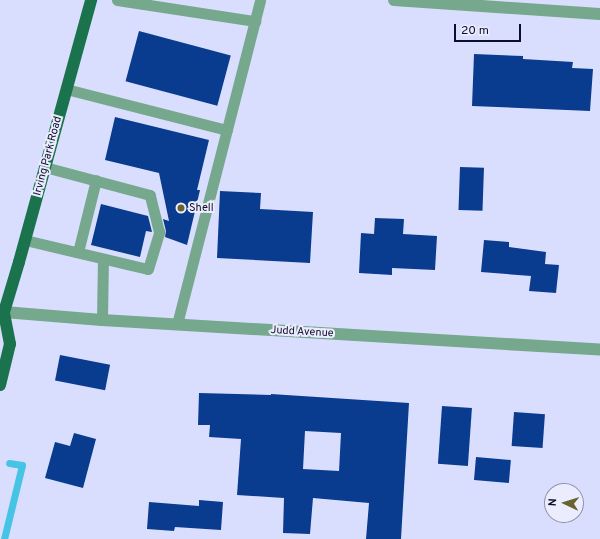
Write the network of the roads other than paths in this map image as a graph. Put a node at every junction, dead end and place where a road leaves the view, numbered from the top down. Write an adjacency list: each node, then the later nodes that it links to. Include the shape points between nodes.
1 (91, 0): 7 (main road, Irving Park Road)
2 (117, 0): 6 (lane)
3 (260, 0): 6 (lane)
4 (394, 0): 5 (street)
5 (600, 14)
6 (255, 21): 8 (lane)
7 (66, 89): 8 (lane); 9 (main road, Irving Park Road)
8 (227, 130): 16 (lane)
9 (45, 166): 10 (lane); 11 (main road, Irving Park Road)
10 (96, 180): 12 (lane); 13 (lane, via 150,195 159,232 148,269)
11 (25, 240): 12 (lane); 14 (main road, Irving Park Road)
12 (78, 252): 13 (lane)
13 (103, 258): 15 (lane)
14 (2, 315): 15 (street, Judd Avenue); 18 (main road, Irving Park Road, via 10,344)
15 (102, 320): 16 (street, Judd Avenue)
16 (177, 324): 17 (street, Judd Avenue)
17 (600, 350)
18 (0, 385)

